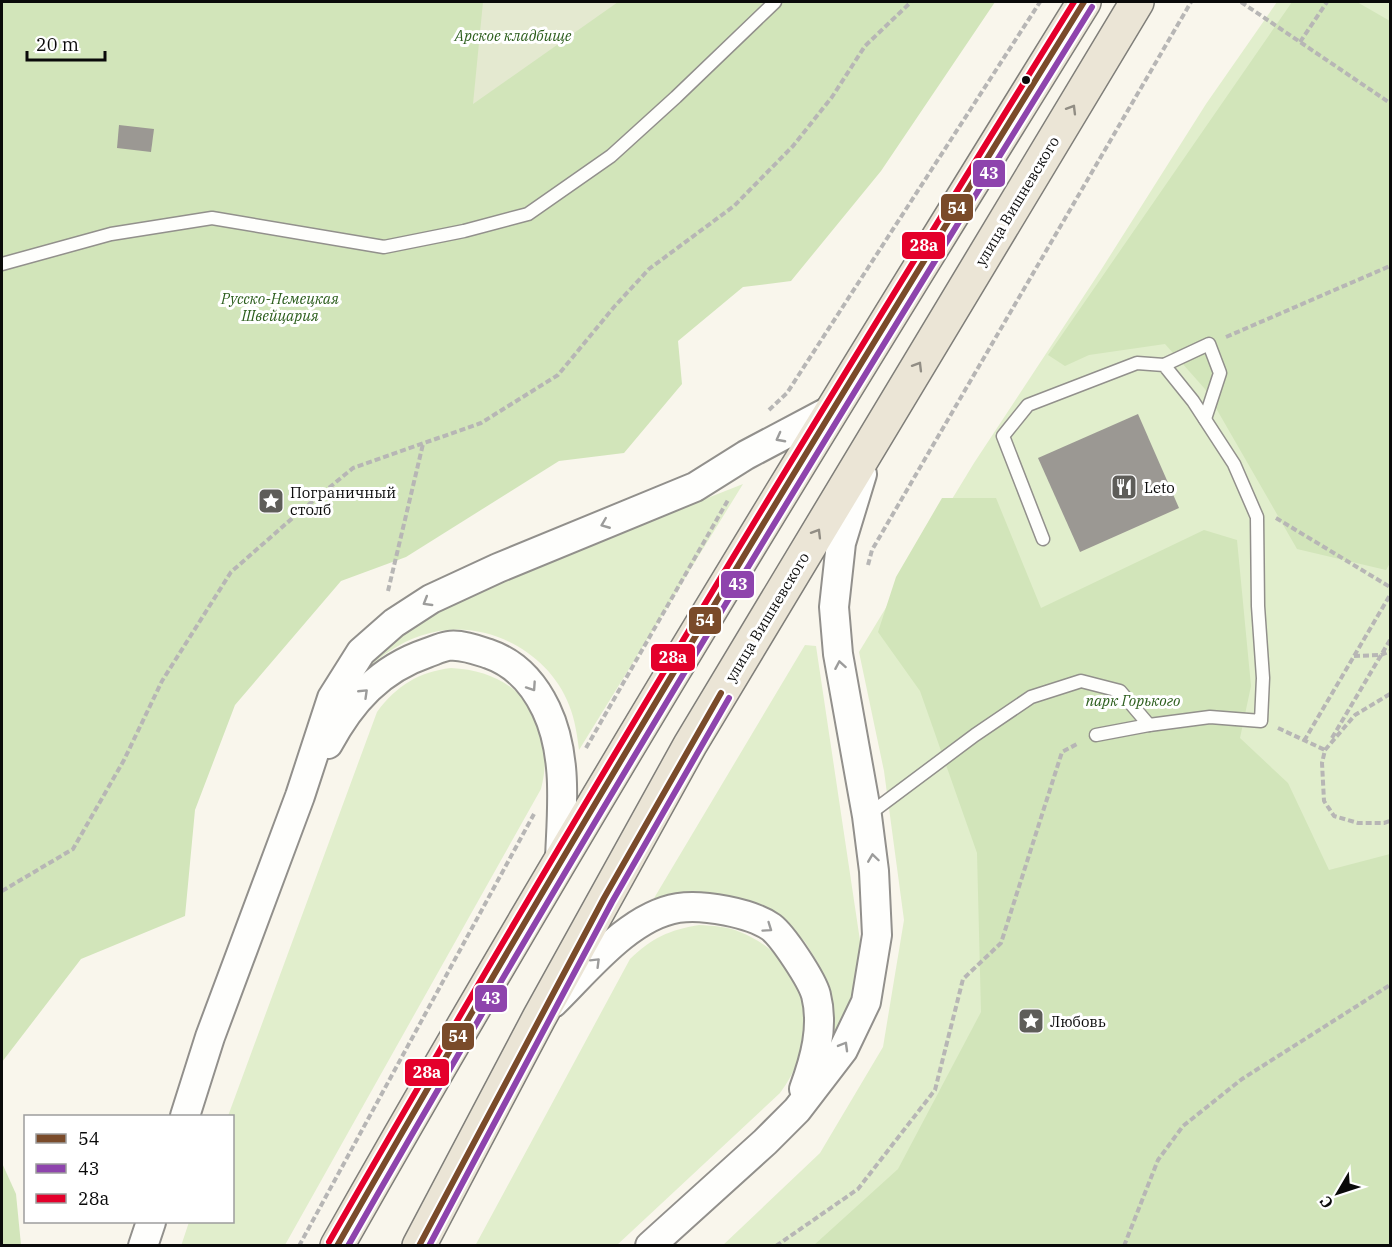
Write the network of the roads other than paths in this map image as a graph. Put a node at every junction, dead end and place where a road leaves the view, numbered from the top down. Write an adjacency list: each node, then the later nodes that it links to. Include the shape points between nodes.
1 (776, 2): 4 (lane, via 611,156 528,214 384,247 212,218 111,234)
2 (1084, 2): 6 (main road)
3 (1137, 2): 8 (main road, улица Вишневского, one-way to 3)
4 (2, 264)
5 (1164, 365): 7 (lane); 7 (lane, via 1209,344 1220,373); 9 (lane, via 1137,363 1028,405 1003,436)
6 (831, 410): 12 (street, one-way to 12, via 695,487 498,568 431,599 394,623 361,652 332,698); 14 (main road)
7 (1205, 419): 10 (lane, via 1234,464 1257,517 1261,721 1209,717)
8 (872, 443): 13 (street, one-way to 8, via 838,654 834,608 841,543); 15 (main road, улица Вишневского, one-way to 8, via 690,745)
9 (1043, 539)
10 (1149, 725): 11 (lane); 13 (lane, via 1120,692 1081,681 1031,697)
11 (1096, 735)
12 (300, 796): 14 (street, one-way to 14, via 339,724 374,683 402,662 449,646 474,649 504,659 529,681 546,710 563,783); 17 (street, via 210,1037)
13 (867, 816): 16 (street, one-way to 13, via 843,1050 866,1002 877,935)
14 (560, 858): 20 (main road)
15 (539, 1018): 16 (street, one-way to 16, via 626,932 654,917 678,908 738,913 771,927 803,967 816,994 819,1024 815,1059); 21 (main road, улица Вишневского)
16 (797, 1110): 22 (street)
17 (185, 1115)
18 (150, 1223): 19 (street)
19 (143, 1245)
20 (337, 1245)
21 (419, 1245)
22 (650, 1245)

